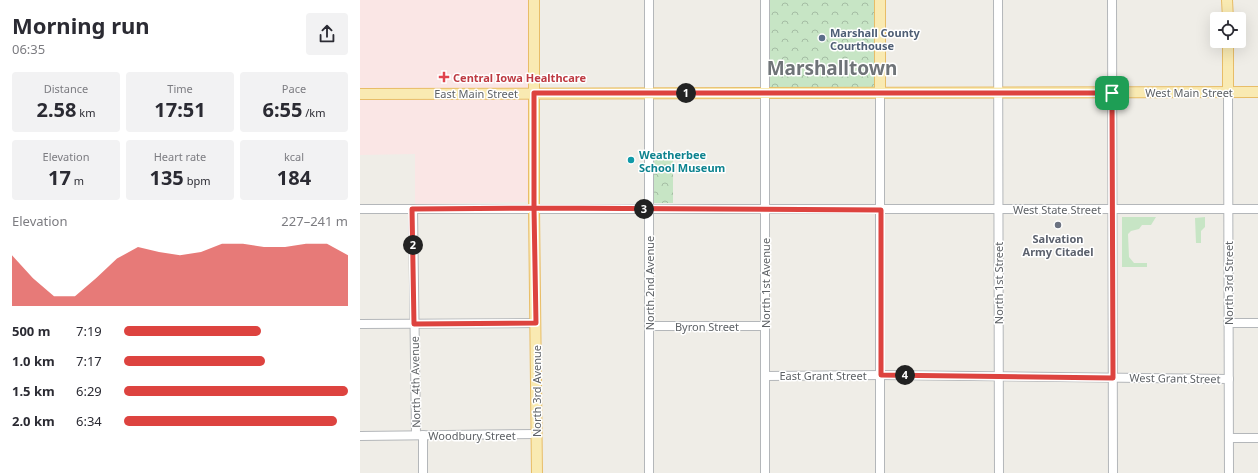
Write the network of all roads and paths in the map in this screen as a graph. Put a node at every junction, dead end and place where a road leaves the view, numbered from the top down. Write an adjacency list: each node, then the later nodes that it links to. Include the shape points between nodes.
1 (534, 0): 13 (main road, North 3rd Avenue)
2 (649, 0): 14 (street, North 2nd Avenue)
3 (765, 0): 15 (street, North 1st Avenue)
4 (880, 0): 16 (main road)
5 (998, 0): 10 (street, North 1st Street)
6 (1112, 0): 17 (street)
7 (1228, 0): 8 (main road)
8 (1228, 12)
9 (1228, 48): 11 (main road)
10 (998, 92): 16 (main road, West Main Street); 17 (main road, West Main Street); 28 (street, North 1st Street)
11 (1228, 92): 12 (main road, West Main Street); 17 (main road, West Main Street); 24 (street, North 3rd Street)
12 (1258, 92)
13 (534, 93): 14 (main road, East Main Street); 18 (main road, East Main Street); 19 (main road, North 3rd Avenue)
14 (649, 93): 15 (main road, East Main Street); 22 (street, North 2nd Avenue)
15 (765, 93): 16 (main road, East Main Street); 26 (street, North 1st Avenue)
16 (880, 93): 27 (street)
17 (1112, 93): 23 (street)
18 (360, 94)
19 (534, 208): 21 (street, West State Street); 22 (street, West State Street); 29 (main road, North 3rd Avenue)
20 (360, 209): 21 (street, West State Street)
21 (412, 209): 33 (street, North 4th Avenue)
22 (649, 209): 26 (street, West State Street); 34 (street, North 2nd Avenue)
23 (1113, 209): 24 (street, West State Street); 28 (street, West State Street); 39 (street)
24 (1228, 209): 25 (street, West State Street); 30 (street, North 3rd Street)
25 (1258, 209)
26 (766, 210): 27 (street, West State Street); 35 (street, North 1st Avenue)
27 (881, 210): 28 (street, West State Street); 36 (street)
28 (998, 210): 38 (street, North 1st Street)
29 (536, 323): 33 (street); 41 (main road, North 3rd Avenue)
30 (1228, 323): 31 (street); 40 (street, North 3rd Street)
31 (1258, 323)
32 (360, 324): 33 (street)
33 (414, 324): 42 (street, North 4th Avenue)
34 (648, 326): 35 (street, Byron Street); 48 (street, North 2nd Avenue)
35 (765, 326): 37 (street, North 1st Avenue)
36 (881, 375): 37 (street, East Grant Street); 38 (street, West Grant Street); 50 (street)
37 (766, 376): 49 (street, North 1st Avenue)
38 (998, 376): 39 (street, West Grant Street); 51 (street, North 1st Street)
39 (1113, 378): 40 (street, West Grant Street); 52 (street)
40 (1229, 379): 44 (street, North 3rd Street)
41 (537, 434): 42 (street, Woodbury Street); 47 (main road, North 3rd Avenue)
42 (419, 435): 43 (street, Woodbury Street); 46 (street, North 4th Avenue)
43 (360, 436)
44 (1229, 438): 45 (street); 53 (street, North 3rd Street)
45 (1258, 438)
46 (423, 473)
47 (537, 473)
48 (649, 473)
49 (765, 473)
50 (880, 473)
51 (998, 473)
52 (1113, 473)
53 (1229, 473)

